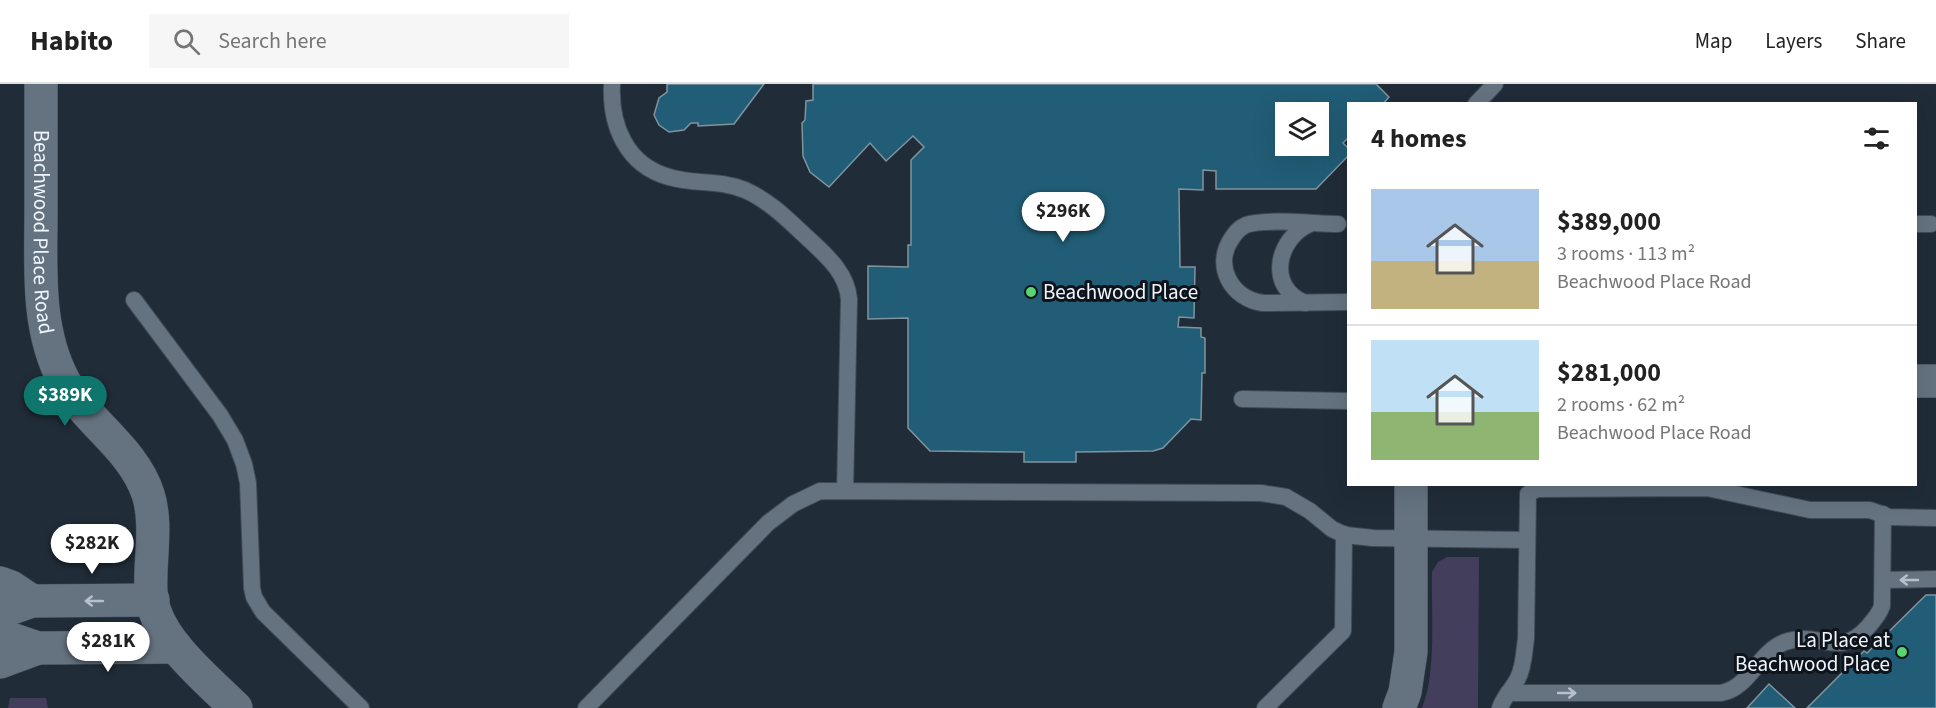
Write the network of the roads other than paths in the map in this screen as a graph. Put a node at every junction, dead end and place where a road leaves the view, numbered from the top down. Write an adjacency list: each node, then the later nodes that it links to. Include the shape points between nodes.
1 (41, 84): 24 (street, Beachwood Place Road, via 44,321 63,380 84,410 135,466 148,495)
2 (612, 84): 15 (lane, via 614,118 627,149 640,162 668,177 729,185 760,198 826,256 846,280 849,299)
3 (1495, 84): 4 (lane)
4 (1478, 102)
5 (1345, 220): 6 (lane)
6 (1310, 224): 9 (lane, via 1288,241 1281,268 1284,286); 9 (lane, via 1246,225 1232,238 1224,258 1230,283 1245,298 1263,303)
7 (135, 300): 33 (lane, via 235,441 246,473 252,588 258,604)
8 (1347, 302): 9 (lane)
9 (1305, 303)
10 (1917, 381): 11 (street)
11 (1936, 381)
12 (1242, 399): 13 (lane)
13 (1347, 401)
14 (1411, 486): 19 (street)
15 (845, 491): 18 (lane, via 1274,494 1298,503); 34 (lane, via 820,491 781,512)
16 (1883, 514): 17 (lane); 20 (lane, via 1870,510 1810,510 1707,488 1536,489 1527,494); 22 (lane)
17 (1936, 518)
18 (1344, 534): 19 (lane); 35 (lane, via 1343,631)
19 (1410, 539): 20 (lane); 36 (street, via 1411,652 1406,692)
20 (1527, 540): 31 (lane, via 1524,650 1519,677)
21 (1936, 579): 22 (lane, one-way to 22)
22 (1883, 580): 31 (lane, one-way to 22, via 1727,692 1737,687 1770,651 1788,641 1854,641 1881,611)
23 (0, 583): 25 (street)
24 (153, 600): 25 (street, one-way to 25); 28 (street, Beachwood Place Road, via 156,614)
25 (32, 601): 26 (street)
26 (0, 614)
27 (0, 635): 29 (street)
28 (176, 646): 29 (street); 32 (street, Beachwood Place Road)
29 (38, 648): 30 (street)
30 (0, 662)
31 (1504, 701)
32 (236, 708)
33 (361, 708)
34 (586, 708)
35 (1265, 708)
36 (1399, 708)

